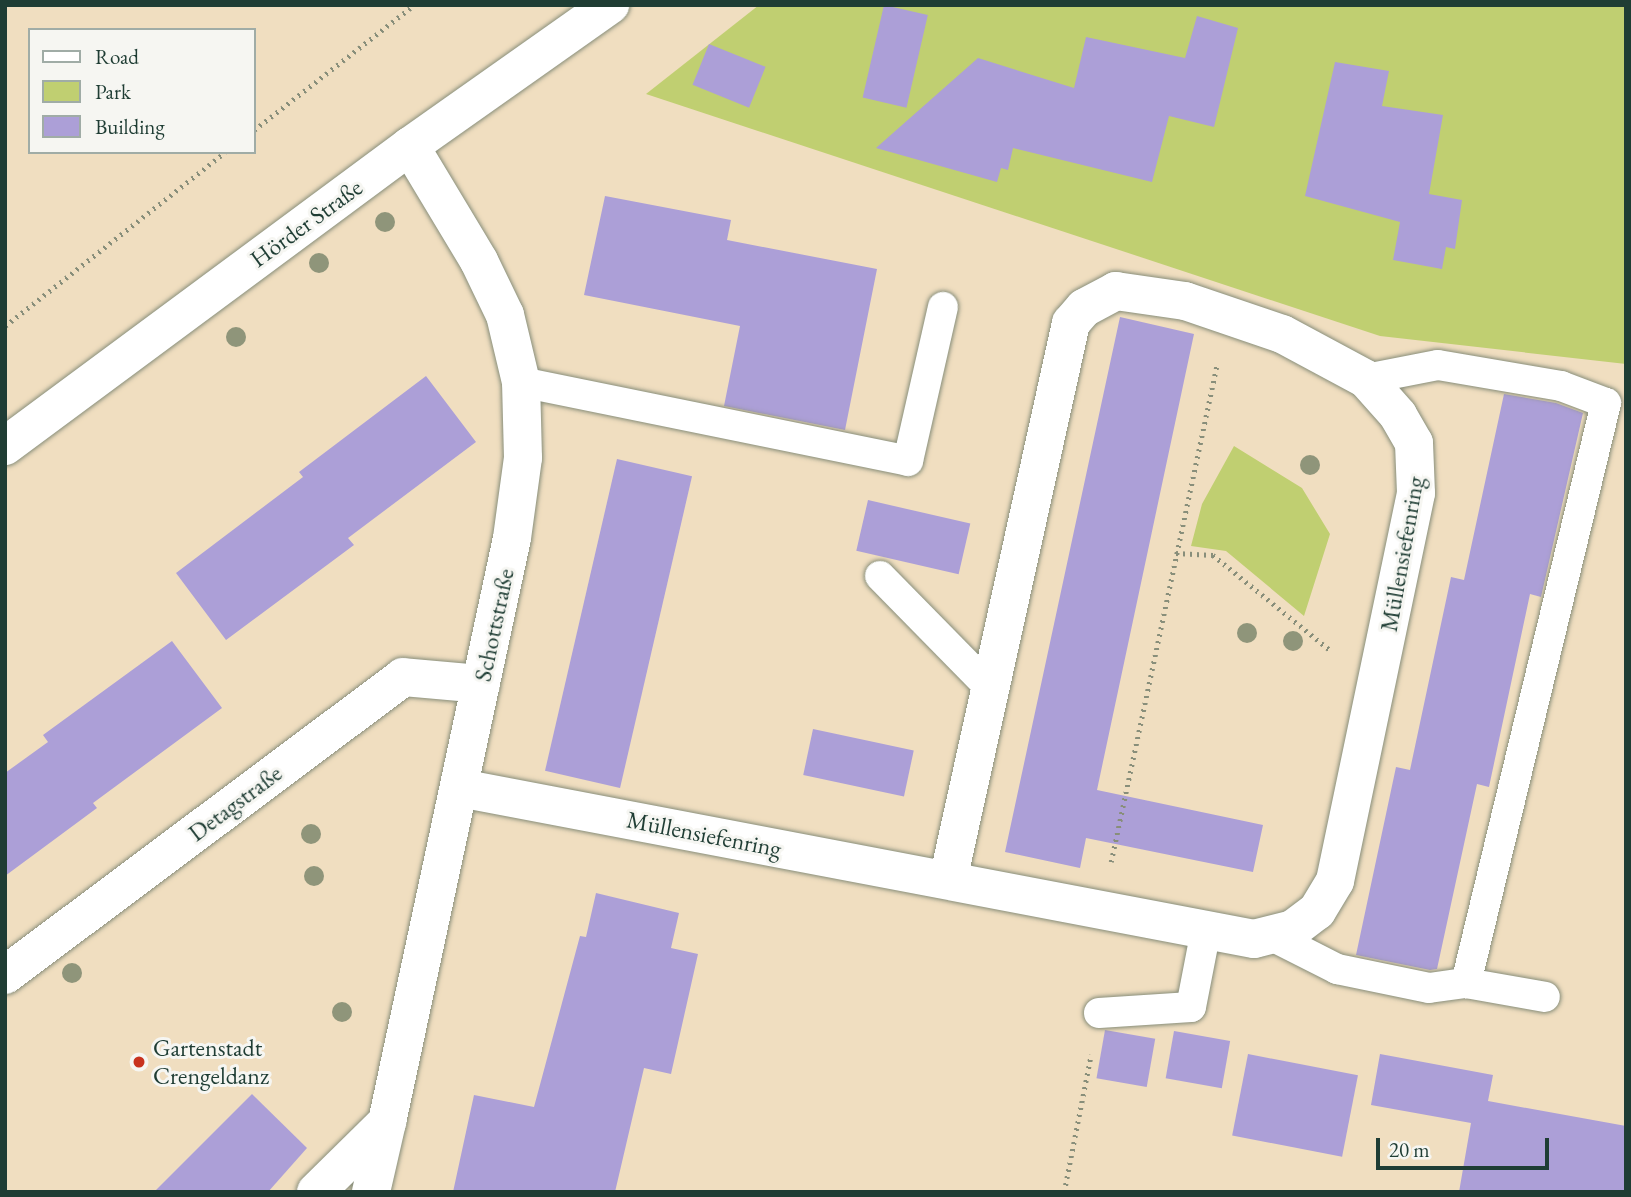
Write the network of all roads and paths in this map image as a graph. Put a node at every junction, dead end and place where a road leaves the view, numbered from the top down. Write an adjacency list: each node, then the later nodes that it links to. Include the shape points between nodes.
1 (414, 5): 3 (path)
2 (610, 5): 4 (street, Hörder Straße)
3 (256, 128)
4 (410, 146): 10 (street, Schottstraße, via 479,261 505,315); 11 (street, Hörder Straße)
5 (222, 154): 8 (path)
6 (943, 307): 10 (lane, via 908,461)
7 (1227, 316): 9 (street, Müllensiefenring, via 1282,334); 12 (path); 15 (street, Müllensiefenring, via 1185,301 1116,291 1084,308 1071,323)
8 (5, 326)
9 (1366, 379): 16 (street, Müllensiefenring, via 1398,415 1414,443 1418,466); 23 (lane, via 1438,365 1561,386 1605,403)
10 (521, 382): 14 (street, Schottstraße, via 522,472)
11 (5, 446)
12 (1176, 553): 16 (path, via 1213,555); 19 (path)
13 (880, 576): 15 (lane)
14 (481, 684): 17 (street, Schottstraße); 22 (street, Detagstraße, via 403,677)
15 (990, 688): 18 (street, Müllensiefenring)
16 (1376, 688): 21 (street, Müllensiefenring, via 1335,881 1317,911)
17 (460, 788): 18 (street, Müllensiefenring); 26 (street, Schottstraße)
18 (948, 880): 19 (street, Müllensiefenring)
19 (1101, 910): 20 (street, Müllensiefenring)
20 (1206, 930): 21 (street, Müllensiefenring, via 1254,939); 25 (lane, via 1191,1007)
21 (1274, 937): 23 (lane, via 1337,969 1429,988)
22 (5, 975)
23 (1466, 983): 24 (lane)
24 (1545, 997)
25 (1099, 1013): 29 (path)
26 (387, 1122): 27 (street); 28 (street, Schottstraße)
27 (316, 1192)
28 (371, 1192)
29 (1064, 1192)

